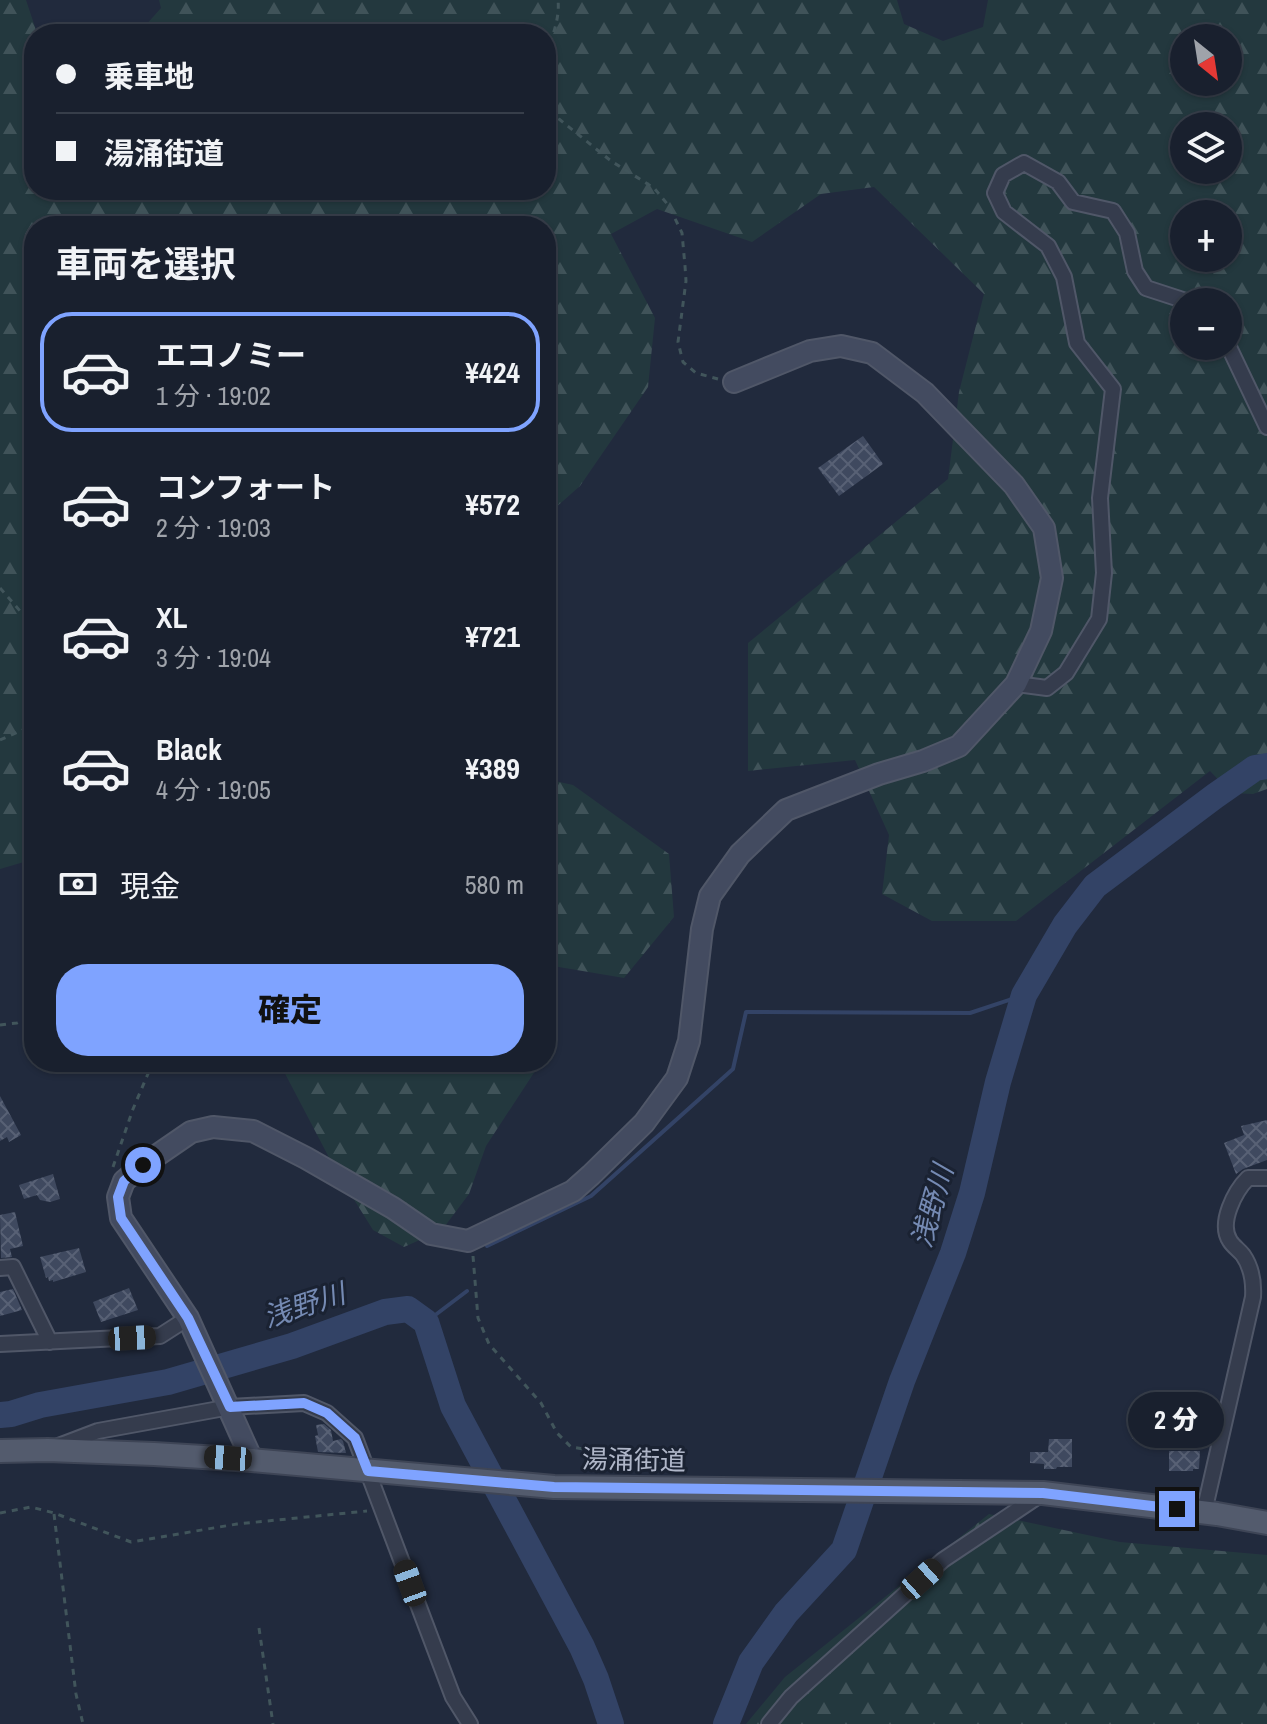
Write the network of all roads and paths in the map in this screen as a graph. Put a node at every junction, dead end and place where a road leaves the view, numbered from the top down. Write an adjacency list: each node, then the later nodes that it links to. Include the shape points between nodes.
1 (558, 0): 2 (path)
2 (556, 24)
3 (556, 114): 6 (path, via 611,161 654,188 669,206 682,233 685,266 678,342 683,362 696,373)
4 (1170, 296): 10 (street, via 1146,288 1135,271 1127,233 1113,211 1073,202 1058,182 1024,163 1003,175 995,193 1004,212 1048,246 1064,277 1077,343 1113,389 1100,498 1104,573 1099,619 1066,673 1047,688)
5 (1235, 360): 7 (street)
6 (734, 382): 10 (street, via 810,351 841,346 872,353 925,393 1014,485 1044,528 1052,578 1041,631)
7 (1267, 427)
8 (0, 588): 9 (path)
9 (24, 616)
10 (1016, 684): 18 (street, via 959,746 786,810 740,854 710,896 689,1041 677,1078 644,1123 573,1191)
11 (24, 729): 12 (path)
12 (0, 740)
13 (24, 1020): 14 (path)
14 (0, 1025)
15 (149, 1072): 16 (path)
16 (111, 1172)
17 (1267, 1178): 31 (street, via 1248,1178 1237,1189 1225,1224 1228,1239 1244,1256 1254,1279 1253,1297)
18 (468, 1241): 20 (street, via 431,1234 253,1131 213,1127 191,1132 124,1181 118,1197 121,1218); 28 (path, via 475,1262 478,1318 489,1344 541,1403 557,1433 571,1447 682,1465)
19 (0, 1268): 21 (street, via 13,1267)
20 (193, 1326): 21 (street, via 160,1336); 23 (street)
21 (50, 1342): 22 (street)
22 (0, 1344)
23 (226, 1400): 24 (street, via 98,1431); 26 (street); 27 (street, via 304,1403 327,1413 355,1438)
24 (48, 1450): 25 (main road, 湯涌街道); 26 (main road, 湯涌街道)
25 (0, 1451)
26 (252, 1460): 27 (main road, 湯涌街道)
27 (368, 1471): 28 (main road, 湯涌街道, via 554,1487); 30 (street)
28 (681, 1489): 29 (main road, 湯涌街道)
29 (1043, 1493): 31 (main road, 湯涌街道); 39 (street, via 943,1560 791,1697)
30 (383, 1509): 33 (path, via 237,1524 131,1542); 38 (street, via 453,1697)
31 (1204, 1512): 34 (main road, 湯涌街道)
32 (0, 1513): 33 (path, via 31,1507)
33 (54, 1513): 36 (path)
34 (1267, 1523)
35 (259, 1628): 37 (path)
36 (83, 1724)
37 (273, 1724)
38 (470, 1724)
39 (769, 1724)

